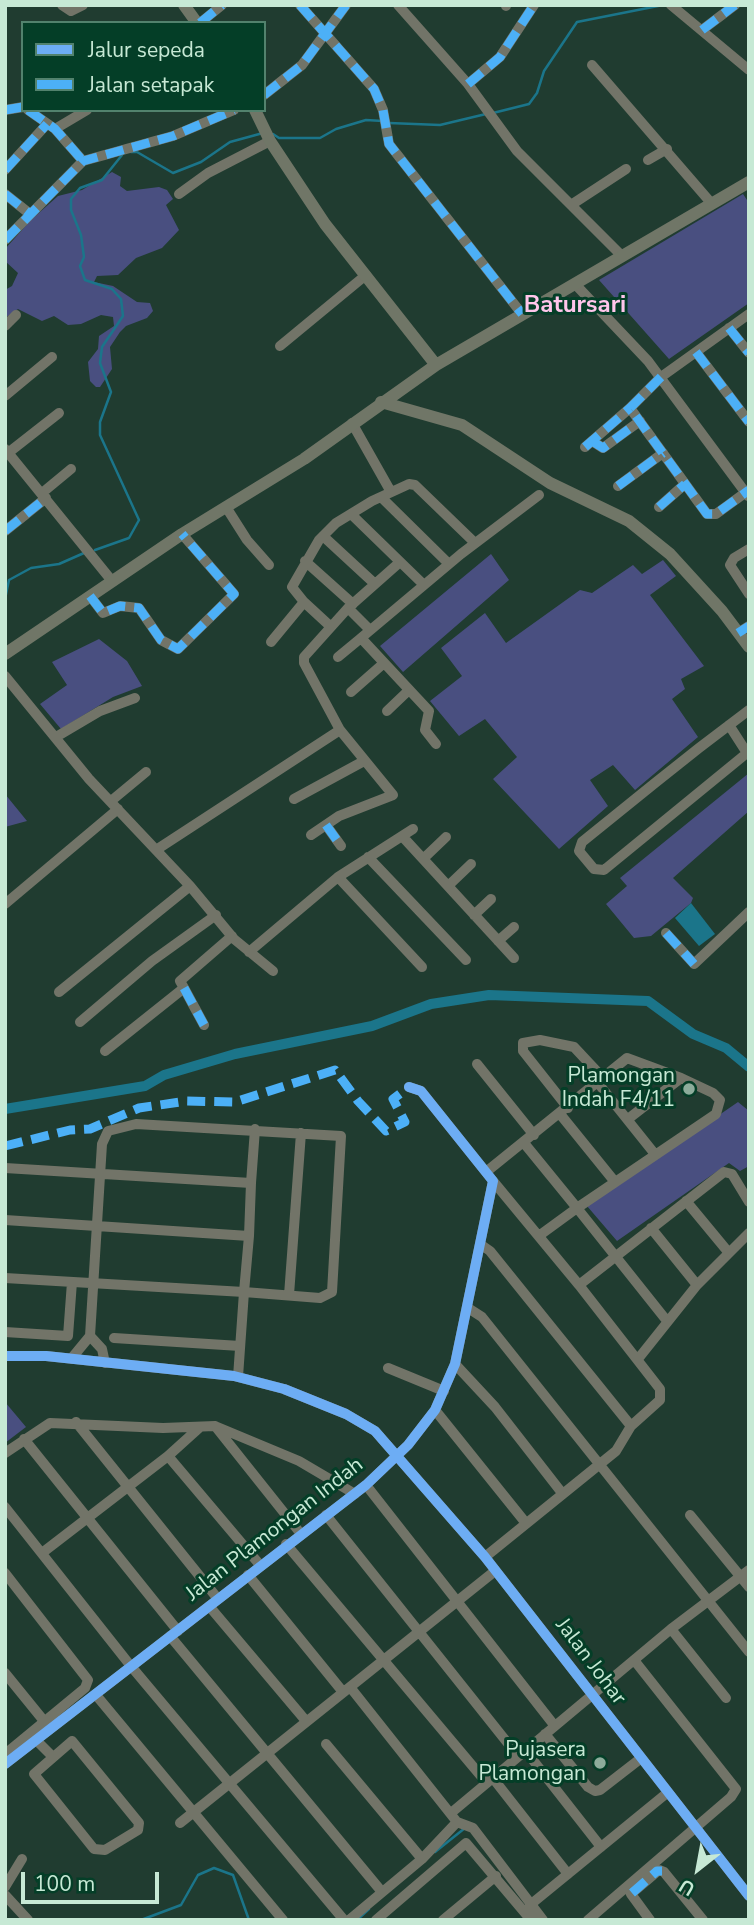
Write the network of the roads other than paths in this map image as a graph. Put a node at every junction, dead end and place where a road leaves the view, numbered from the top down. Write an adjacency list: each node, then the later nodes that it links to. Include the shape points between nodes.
1 (62, 5): 2 (street, via 71,11)
2 (83, 5)
3 (184, 5): 11 (main road)
4 (222, 5): 12 (street)
5 (300, 5): 14 (street)
6 (346, 5): 14 (street)
7 (398, 5): 17 (street)
8 (534, 5): 17 (street, via 500,57)
9 (735, 5): 13 (street)
10 (672, 6): 13 (street)
11 (197, 21)
12 (202, 21)
13 (702, 30): 16 (street)
14 (325, 34): 18 (street, via 302,65); 41 (street, via 374,89 389,144)
15 (592, 65): 25 (street)
16 (749, 70)
17 (468, 85): 34 (street, via 517,151)
18 (266, 93)
19 (31, 112): 23 (street)
20 (83, 112): 23 (street)
21 (229, 112): 27 (street, via 173,136)
22 (256, 112): 24 (main road)
23 (51, 127): 27 (street); 29 (street)
24 (270, 141): 32 (street, via 208,173); 38 (main road)
25 (667, 149): 26 (street); 33 (street)
26 (648, 160)
27 (83, 161): 35 (street)
28 (626, 169): 34 (street)
29 (5, 170)
30 (747, 185): 33 (main road)
31 (5, 194): 35 (street)
32 (179, 194)
33 (712, 204): 37 (main road)
34 (571, 205): 37 (street)
35 (30, 214): 36 (street)
36 (5, 240)
37 (622, 256): 39 (main road)
38 (366, 275): 45 (street); 49 (main road)
39 (575, 284): 41 (main road); 50 (street)
40 (16, 314): 43 (street)
41 (522, 314): 49 (main road)
42 (749, 314): 44 (street)
43 (5, 326)
44 (729, 328): 46 (street); 47 (street)
45 (280, 346)
46 (696, 352): 50 (street); 56 (street)
47 (749, 353)
48 (52, 357): 51 (street)
49 (436, 365): 52 (main road)
50 (662, 377): 53 (street); 63 (street)
51 (5, 396)
52 (381, 402): 57 (main road); 87 (main road, via 462,425 551,483 629,521 670,554)
53 (629, 408): 55 (street); 55 (street, via 588,444 603,448)
54 (59, 413): 58 (street)
55 (640, 421): 59 (street)
56 (749, 422)
57 (352, 423): 64 (street); 67 (main road)
58 (7, 451): 66 (street)
59 (663, 453): 61 (street); 62 (street)
60 (71, 469): 66 (street)
61 (685, 484): 63 (street, via 710,515); 68 (street)
62 (618, 486)
63 (748, 493)
64 (386, 495): 69 (street); 73 (street, via 415,485); 77 (street)
65 (539, 495): 73 (street)
66 (44, 496): 70 (street); 79 (street)
67 (226, 507): 71 (main road); 78 (street)
68 (659, 507)
69 (351, 514): 72 (street); 76 (street)
70 (5, 531)
71 (182, 534): 79 (main road); 83 (street, via 234,592 178,649 161,640 139,608 120,606 103,613)
72 (323, 536): 75 (street); 80 (street)
73 (475, 543): 77 (street)
74 (749, 549): 82 (street, via 730,565)
75 (305, 561): 84 (street, via 292,587); 85 (street)
76 (400, 562): 80 (street); 81 (street)
77 (449, 564): 81 (street)
78 (269, 565)
79 (112, 581): 83 (main road)
80 (375, 584): 85 (street)
81 (425, 585): 88 (street)
82 (749, 594)
83 (90, 596): 92 (main road)
84 (304, 602): 86 (street); 90 (street)
85 (350, 606): 86 (street); 88 (street)
86 (330, 626): 102 (street, via 304,659)
87 (744, 629): 91 (main road)
88 (369, 630): 89 (street)
89 (361, 638): 93 (street); 94 (street)
90 (271, 642)
91 (749, 647)
92 (5, 654)
93 (338, 657)
94 (384, 663): 96 (street); 97 (street)
95 (5, 676): 103 (street)
96 (409, 690): 100 (street); 104 (street, via 429,711 425,730)
97 (351, 692)
98 (135, 698): 103 (street, via 100,711)
99 (749, 710): 101 (street)
100 (387, 711)
101 (729, 725): 101 (street, via 582,842 579,851 594,869 604,870 747,753)
102 (340, 730): 105 (street); 115 (street)
103 (56, 737): 108 (street)
104 (436, 744)
105 (364, 761): 107 (street); 109 (street, via 393,795)
106 (146, 772): 108 (street)
107 (294, 799)
108 (115, 805): 115 (street); 123 (street)
109 (326, 825): 111 (street); 114 (street)
110 (413, 829): 112 (street)
111 (311, 835)
112 (402, 836): 116 (street); 117 (street)
113 (446, 837): 117 (street)
114 (341, 846)
115 (156, 850): 120 (street)
116 (368, 857): 119 (street); 133 (street)
117 (423, 859): 121 (street)
118 (471, 864): 121 (street)
119 (338, 877): 131 (street); 134 (street)
120 (190, 886): 125 (street); 137 (street)
121 (448, 886): 126 (street)
122 (491, 899): 126 (street)
123 (5, 904)
124 (749, 912): 128 (street, via 694,964)
125 (216, 915): 129 (street); 138 (street)
126 (474, 915): 130 (street)
127 (514, 927): 130 (street)
128 (666, 933)
129 (232, 936): 131 (street); 136 (street, via 180,981)
130 (498, 942): 132 (street)
131 (249, 952): 135 (street)
132 (514, 958)
133 (466, 960)
134 (422, 967)
135 (273, 971)
136 (184, 988): 139 (street); 140 (street)
137 (59, 992)
138 (80, 1022)
139 (204, 1024)
140 (105, 1051)
141 (477, 1064): 149 (street)
142 (681, 1078): 143 (street, via 631,1058 623,1059); 146 (street); 151 (street, via 717,1096 719,1109)
143 (600, 1080): 145 (street); 145 (street, via 574,1047 540,1040 523,1043 523,1051); 146 (street)
144 (409, 1087): 154 (street, via 421,1091)
145 (564, 1111): 149 (street); 155 (street)
146 (628, 1119): 151 (street)
147 (255, 1129): 148 (street); 153 (street, via 136,1124 108,1131); 156 (street)
148 (301, 1133): 175 (street); 175 (street, via 341,1136 332,1292 320,1298)
149 (534, 1135): 150 (street)
150 (524, 1143): 154 (street); 159 (street)
151 (654, 1153): 155 (street)
152 (5, 1168): 153 (street)
153 (100, 1176): 156 (street); 161 (street)
154 (489, 1177): 164 (street); 166 (street, Jalan Plamongan Indah)
155 (615, 1182): 159 (street)
156 (251, 1183): 165 (street)
157 (686, 1201): 158 (street, via 728,1171); 162 (street); 167 (street)
158 (749, 1202)
159 (577, 1209): 164 (street); 168 (street)
160 (5, 1220): 161 (street)
161 (97, 1228): 165 (street); 171 (street)
162 (651, 1228): 168 (street); 172 (street)
163 (749, 1233): 167 (street)
164 (540, 1235): 173 (street)
165 (249, 1236): 174 (street)
166 (480, 1244): 176 (street, Jalan Plamongan Indah); 193 (street)
167 (729, 1253): 172 (street)
168 (615, 1257): 173 (street); 177 (street)
169 (5, 1278): 170 (street)
170 (72, 1282): 171 (street); 178 (street, via 68,1336)
171 (94, 1284): 174 (street); 179 (street)
172 (697, 1284): 177 (street)
173 (579, 1285): 184 (street)
174 (244, 1292): 175 (street); 181 (street)
175 (289, 1295)
176 (468, 1308): 186 (street, Jalan Plamongan Indah); 199 (street, via 482,1317)
177 (667, 1321): 184 (street)
178 (5, 1332)
179 (90, 1336): 183 (street); 185 (street, via 102,1349)
180 (114, 1338): 181 (street)
181 (240, 1346): 188 (street)
182 (5, 1356): 183 (street, Jalan Johar)
183 (71, 1359): 185 (street, Jalan Johar)
184 (638, 1359): 193 (street, via 661,1396)
185 (105, 1363): 188 (street, Jalan Johar)
186 (455, 1364): 189 (street, Jalan Plamongan Indah); 202 (street)
187 (388, 1368): 189 (street)
188 (238, 1377): 197 (street, Jalan Johar, via 284,1389 346,1414 375,1431)
189 (444, 1391): 190 (street, Jalan Plamongan Indah)
190 (435, 1410): 197 (street, Jalan Plamongan Indah); 208 (street)
191 (76, 1422): 194 (street); 195 (street, via 50,1423); 201 (street)
192 (215, 1426): 194 (street); 203 (street, via 299,1461); 209 (street)
193 (631, 1426): 199 (street, via 616,1451)
194 (199, 1428): 198 (street)
195 (24, 1439): 196 (street); 207 (street)
196 (5, 1453)
197 (397, 1455): 200 (street, Jalan Plamongan Indah); 212 (street, Jalan Johar)
198 (168, 1456): 201 (street); 213 (street)
199 (598, 1465): 202 (street); 220 (street)
200 (366, 1485): 203 (street, Jalan Plamongan Indah); 221 (street)
201 (129, 1486): 207 (street); 219 (street)
202 (562, 1493): 208 (street)
203 (355, 1494): 205 (street, Jalan Plamongan Indah)
204 (5, 1507): 211 (street)
205 (326, 1515): 209 (street, Jalan Plamongan Indah); 224 (street)
206 (690, 1515): 216 (street)
207 (89, 1517): 211 (street); 225 (street)
208 (524, 1522): 212 (street)
209 (301, 1534): 210 (street, Jalan Plamongan Indah)
210 (286, 1544): 213 (street, Jalan Plamongan Indah); 227 (street)
211 (42, 1553): 229 (street)
212 (485, 1557): 214 (street, Jalan Johar)
213 (260, 1565): 217 (street, Jalan Plamongan Indah)
214 (495, 1571): 221 (street); 232 (street, Jalan Johar)
215 (5, 1573): 235 (street, via 88,1677 85,1688)
216 (744, 1573): 218 (street); 220 (street)
217 (248, 1575): 219 (street, Jalan Plamongan Indah); 231 (street)
218 (749, 1587)
219 (218, 1599): 222 (street, Jalan Plamongan Indah)
220 (707, 1601): 223 (street); 226 (street)
221 (456, 1603): 224 (street); 237 (street)
222 (209, 1606): 225 (street, Jalan Plamongan Indah); 236 (street)
223 (671, 1629): 228 (street); 234 (street)
224 (419, 1632): 227 (street); 242 (street)
225 (174, 1633): 229 (street, Jalan Plamongan Indah); 241 (street)
226 (749, 1652)
227 (384, 1660): 231 (street); 247 (street)
228 (634, 1660): 232 (street); 254 (street, via 735,1786 732,1797)
229 (130, 1665): 233 (street, Jalan Plamongan Indah); 248 (street)
230 (5, 1673): 235 (street)
231 (347, 1689): 236 (street); 251 (street)
232 (594, 1693): 237 (street); 245 (street, Jalan Johar)
233 (96, 1695): 239 (street, Jalan Plamongan Indah); 250 (street)
234 (726, 1698)
235 (44, 1721): 243 (street)
236 (306, 1721): 241 (street)
237 (554, 1725): 238 (street)
238 (545, 1734): 242 (street); 245 (street, via 595,1791)
239 (36, 1740): 244 (street); 246 (street, Jalan Plamongan Indah)
240 (326, 1744): 257 (street)
241 (267, 1753): 248 (street); 264 (street)
242 (522, 1753): 247 (street); 255 (street)
243 (5, 1754)
244 (53, 1757): 244 (street, via 73,1742 139,1823 138,1830 105,1850 94,1849 34,1774)
245 (640, 1759): 249 (street, Jalan Johar)
246 (5, 1764)
247 (489, 1780): 251 (street); 258 (street)
248 (228, 1783): 250 (street); 268 (street)
249 (667, 1793): 254 (street, Jalan Johar); 255 (street)
250 (195, 1812): 253 (street); 267 (street)
251 (451, 1812): 252 (street)
252 (457, 1822): 257 (street); 265 (street, via 472,1828)
253 (180, 1823)
254 (697, 1824): 259 (street); 263 (street, Jalan Johar)
255 (601, 1847): 258 (street)
256 (22, 1859): 261 (street)
257 (422, 1859): 264 (street)
258 (568, 1874): 265 (street)
259 (646, 1874): 273 (street); 274 (street, via 632,1893); 275 (street, via 664,1872)
260 (496, 1876): 264 (street, via 465,1843); 265 (street); 270 (street)
261 (5, 1887)
262 (5, 1895): 266 (street)
263 (749, 1896)
264 (383, 1905): 268 (street); 269 (street)
265 (529, 1912): 271 (street); 272 (street)
266 (28, 1920)
267 (283, 1920)
268 (347, 1920)
269 (376, 1920)
270 (443, 1920)
271 (515, 1920)
272 (543, 1920)
273 (588, 1920)
274 (650, 1920)
275 (703, 1920)

